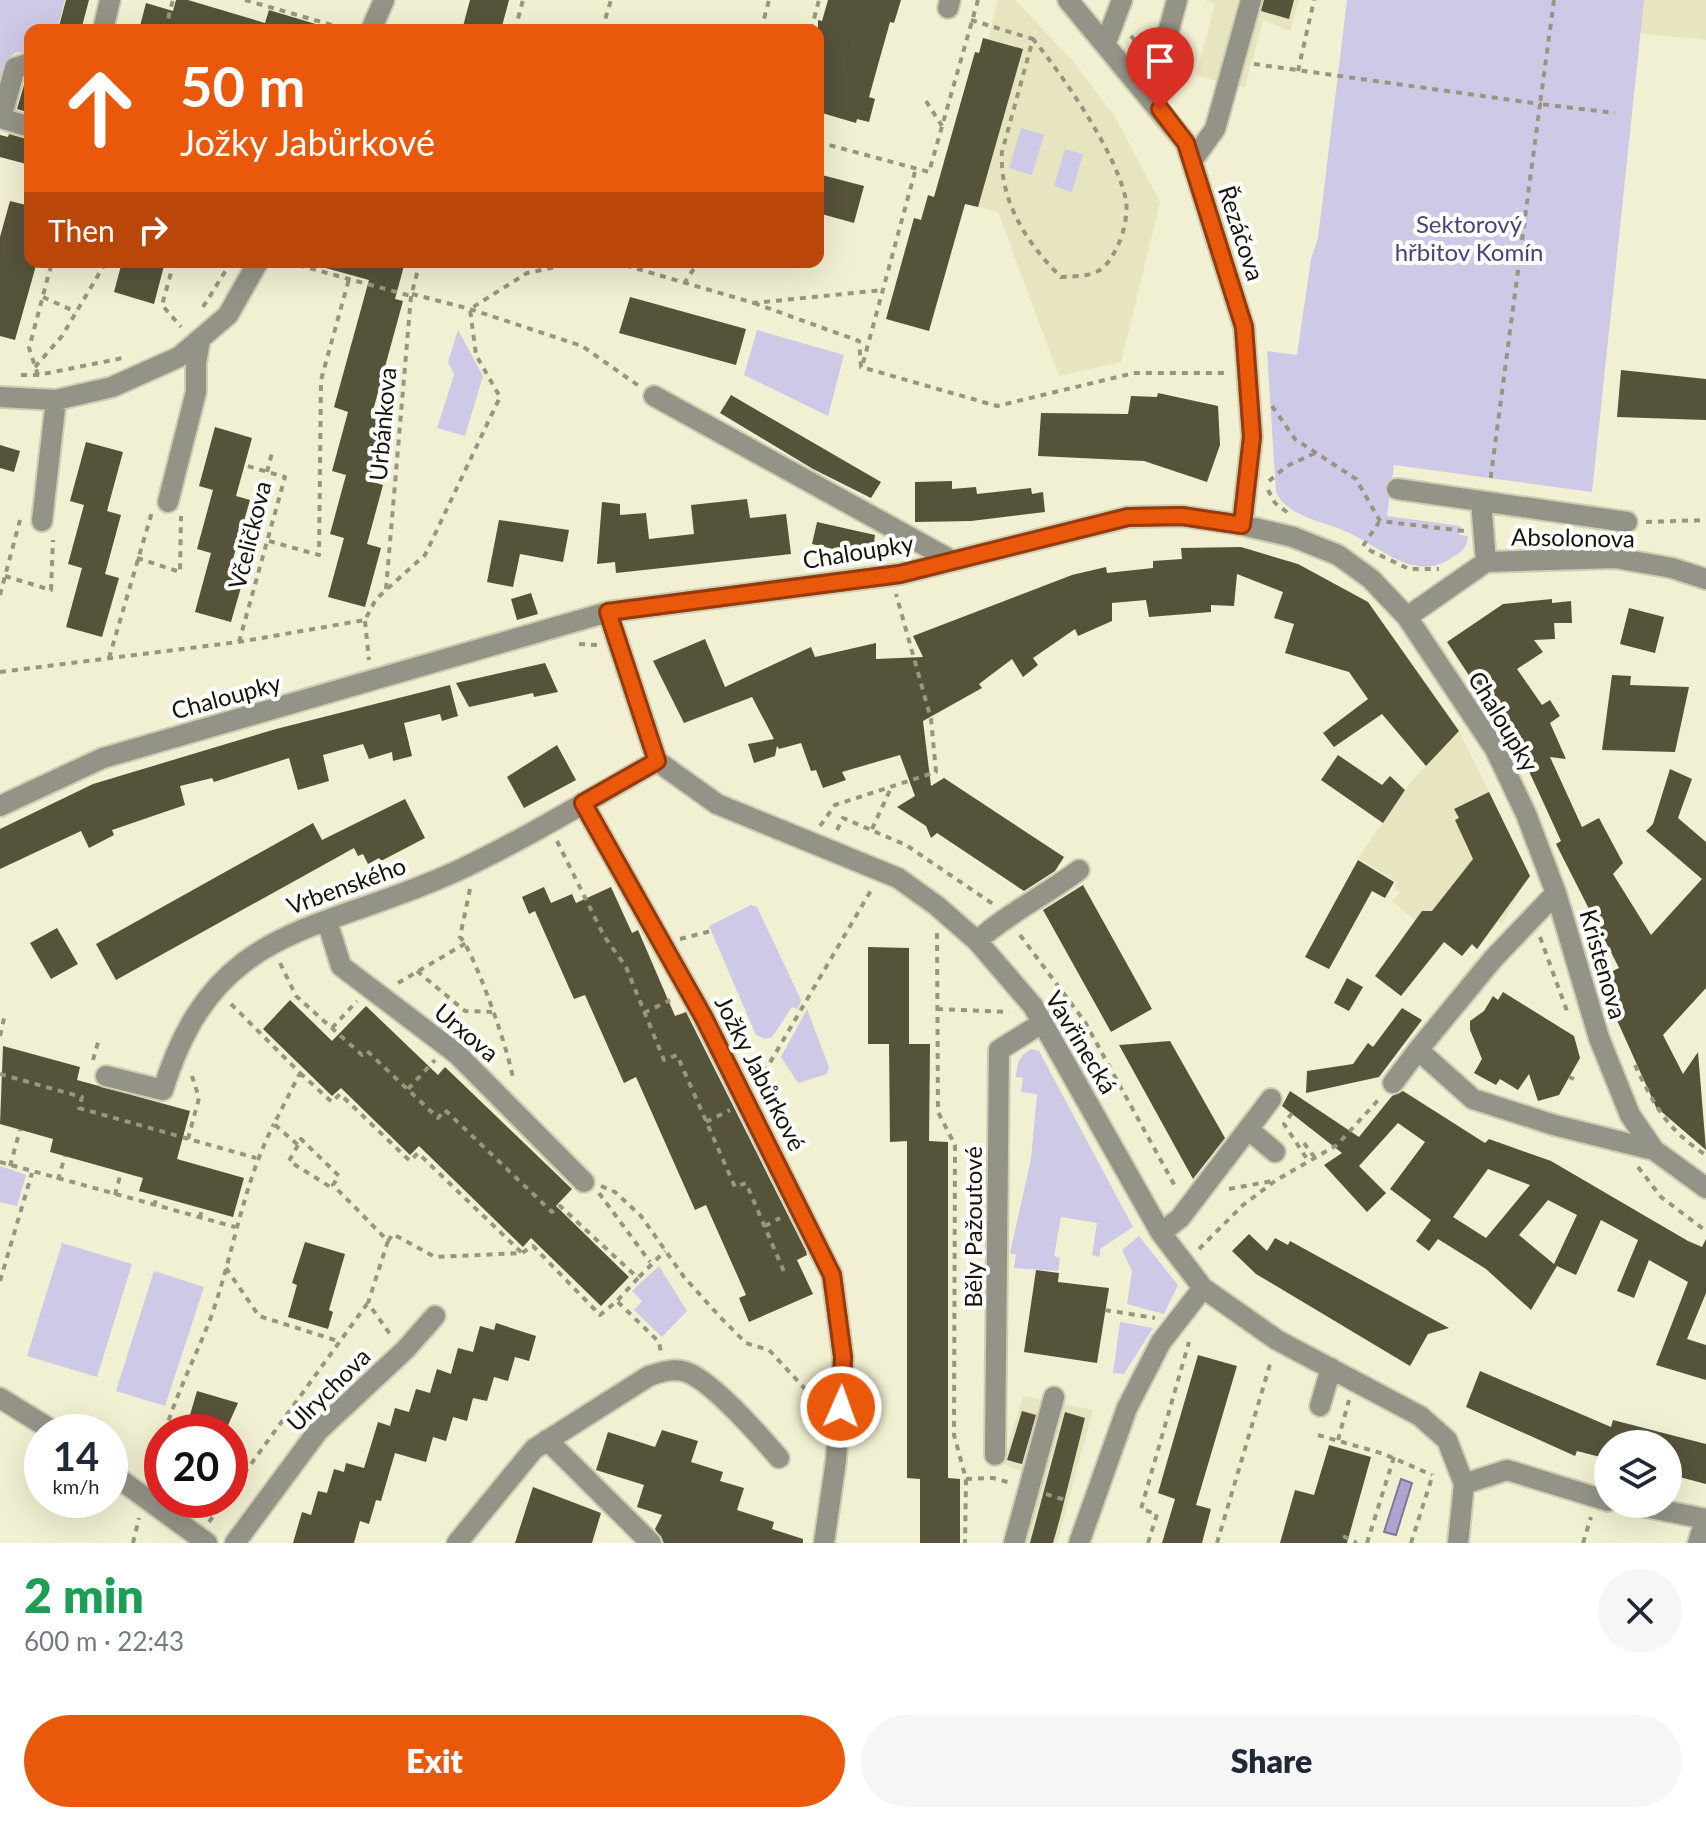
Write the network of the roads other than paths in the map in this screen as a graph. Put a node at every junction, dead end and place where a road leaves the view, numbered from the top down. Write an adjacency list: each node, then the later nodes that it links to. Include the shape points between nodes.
1 (110, 0): 7 (street)
2 (384, 0): 8 (street)
3 (1068, 0): 9 (street, Řezáčova)
4 (1122, 0): 9 (street)
5 (1177, 0): 11 (street)
6 (1251, 0): 13 (street, via 1215,129)
7 (104, 24)
8 (374, 24)
9 (1105, 45): 11 (street, Řezáčova)
10 (24, 65): 12 (street, via 15,68 1,118)
11 (1147, 92): 13 (street, Řezáčova, via 1186,143)
12 (24, 125)
13 (1192, 161): 24 (street, Řezáčova, via 1244,327 1238,373 1252,437)
14 (255, 268): 15 (street, via 228,315)
15 (200, 340): 18 (street, via 179,357 112,387); 21 (street, via 196,392)
16 (654, 396): 25 (street)
17 (0, 397): 18 (street)
18 (56, 400): 22 (street)
19 (1397, 489): 20 (street)
20 (1484, 501): 23 (street); 26 (street)
21 (168, 502)
22 (42, 521)
23 (1627, 522)
24 (1242, 525): 25 (street, Chaloupky, via 1182,516 1128,517); 29 (street, Chaloupky, via 1338,555 1371,579)
25 (951, 560): 28 (street, Chaloupky, via 900,574)
26 (1486, 562): 27 (street, Absolonova, via 1615,558); 29 (street, Absolonova)
27 (1706, 579)
28 (608, 612): 30 (street); 32 (street, Chaloupky, via 103,758)
29 (1407, 617): 34 (street, Chaloupky, via 1495,749)
30 (657, 761): 31 (street, Vrbenského); 36 (street, Vavřinecká, via 717,804 898,878)
31 (583, 803): 35 (street, Vrbenského, via 459,870); 67 (street, Jožky Jabůrkové, via 689,991 832,1275 843,1357)
32 (0, 806)
33 (1079, 870): 36 (street)
34 (1556, 893): 38 (street, Kristenova); 43 (street, Kristenova, via 1599,1038 1630,1115)
35 (327, 921): 39 (street, Vrbenského, via 272,942 213,988 173,1057 163,1090); 45 (street, Urxova, via 341,966 447,1046)
36 (977, 941): 37 (street, Vavřinecká)
37 (1042, 1023): 47 (street, Vavřinecká); 56 (street, Běly Pažoutové, via 999,1050)
38 (1418, 1050): 40 (street, Kristenova); 43 (street, Kristenova, via 1473,1099)
39 (106, 1076)
40 (1393, 1083)
41 (1271, 1099): 42 (street)
42 (1248, 1129): 44 (street); 47 (street, via 1180,1218)
43 (1654, 1150): 46 (street, Kristenova)
44 (1275, 1152)
45 (584, 1182)
46 (1706, 1188)
47 (1161, 1233): 48 (street, Vavřinecká)
48 (1203, 1288): 50 (street, Vavřinecká, via 1277,1340); 69 (street, via 1161,1342 1127,1408)
49 (435, 1316): 65 (street, Ulrychova, via 318,1431)
50 (1331, 1368): 53 (street); 58 (street, Vavřinecká, via 1420,1416 1447,1440)
51 (1054, 1397): 68 (street)
52 (0, 1398): 54 (street)
53 (1320, 1406)
54 (26, 1414)
55 (547, 1440): 57 (street, via 664,1370 687,1372 713,1390); 63 (street); 66 (street)
56 (995, 1455)
57 (779, 1458)
58 (1464, 1484): 60 (street, via 1507,1470); 70 (street, Vavřinecká)
59 (128, 1485): 64 (street)
60 (1594, 1497)
61 (1682, 1514): 62 (street)
62 (1706, 1519): 71 (street)
63 (459, 1542)
64 (207, 1543)
65 (235, 1543)
66 (651, 1543)
67 (824, 1543)
68 (1014, 1543)
69 (1079, 1543)
70 (1458, 1543)
71 (1698, 1543)

